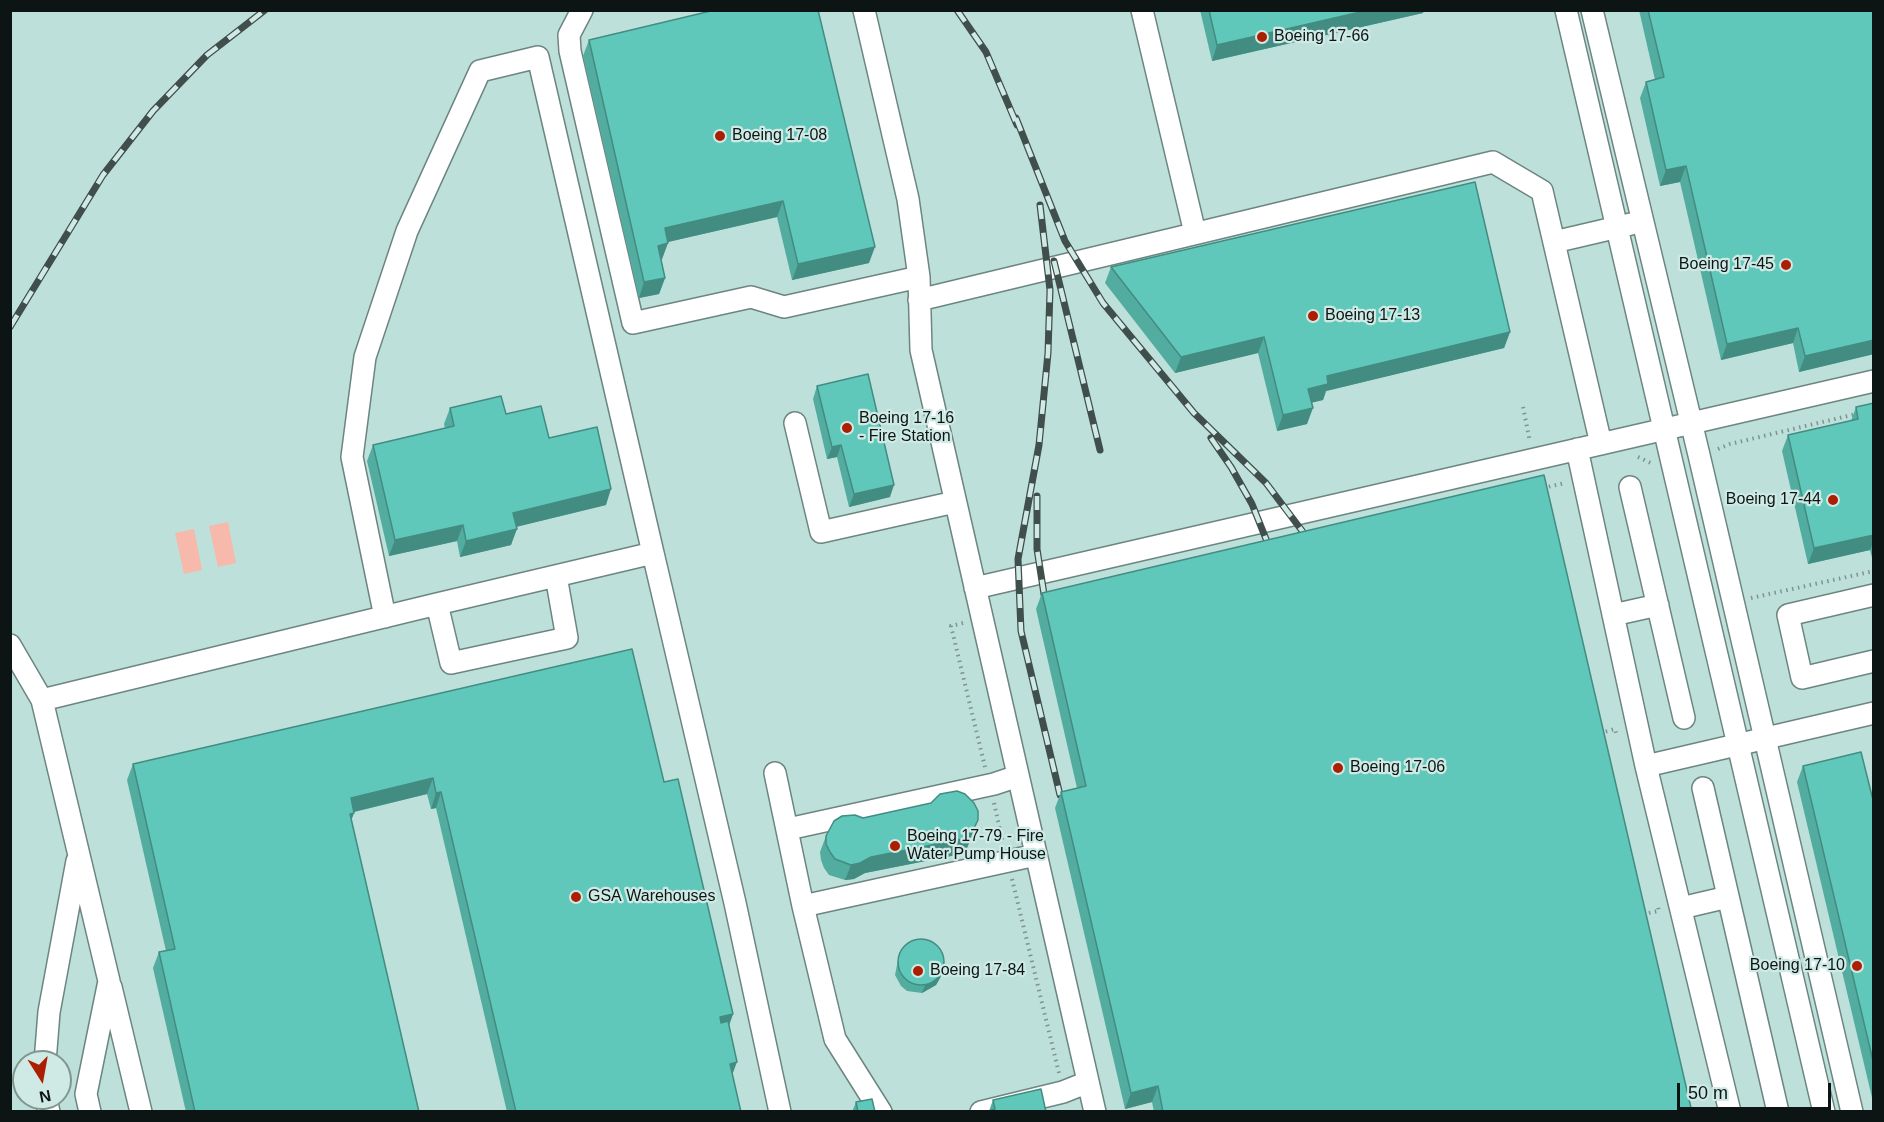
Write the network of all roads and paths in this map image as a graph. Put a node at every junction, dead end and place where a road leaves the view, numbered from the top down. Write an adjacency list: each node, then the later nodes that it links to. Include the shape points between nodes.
1 (582, 10): 10 (lane, via 569,35 570,51 633,322 751,297 784,307)
2 (864, 10): 10 (lane, via 908,199)
3 (1142, 10): 8 (lane)
4 (1566, 10): 7 (lane)
5 (1592, 10): 6 (lane)
6 (1643, 221): 7 (lane); 15 (lane)
7 (1616, 228): 9 (lane); 16 (lane)
8 (1195, 233): 9 (lane, via 1493,162 1542,191); 11 (lane)
9 (1554, 242): 17 (lane)
10 (919, 277): 11 (lane)
11 (919, 300): 25 (lane, via 921,350)
12 (1874, 381): 15 (lane)
13 (1864, 412): 19 (path, via 1730,444)
14 (795, 423): 25 (lane, via 821,532)
15 (1691, 423): 16 (lane); 41 (lane)
16 (1663, 429): 17 (lane); 42 (lane)
17 (1601, 444): 18 (lane)
18 (1577, 449): 22 (lane); 28 (lane)
19 (1713, 452)
20 (1637, 457): 21 (path, via 1654,465)
21 (1657, 473)
22 (1583, 478): 24 (path); 32 (lane)
23 (1630, 487): 31 (lane)
24 (1539, 489)
25 (955, 502): 28 (lane)
26 (653, 553): 27 (lane); 33 (lane, via 538,57 480,71 407,231 365,357 352,457); 60 (lane)
27 (556, 576): 30 (lane); 30 (lane, via 567,638 451,663)
28 (975, 588): 45 (lane)
29 (1874, 595): 35 (lane, via 1788,615 1802,678)
30 (437, 604): 33 (lane)
31 (1658, 604): 32 (lane); 38 (lane)
32 (1613, 615): 43 (lane)
33 (385, 617): 36 (lane)
34 (10, 645): 36 (lane)
35 (1874, 661)
36 (42, 700): 48 (lane)
37 (1874, 712): 41 (lane)
38 (1684, 718)
39 (1595, 734): 40 (path, via 1615,729)
40 (1618, 738)
41 (1765, 738): 42 (lane); 53 (lane)
42 (1737, 744): 43 (lane); 54 (lane)
43 (1646, 766): 52 (lane)
44 (775, 772): 47 (lane)
45 (1018, 776): 47 (lane); 49 (lane)
46 (1702, 788): 50 (lane)
47 (788, 830): 51 (lane)
48 (78, 854): 55 (lane); 56 (lane, via 49,1012)
49 (1036, 855): 51 (lane); 57 (lane)
50 (1728, 897): 52 (lane); 65 (lane)
51 (803, 906): 61 (lane, via 836,1040)
52 (1681, 908): 64 (lane)
53 (1818, 962): 54 (lane); 67 (lane)
54 (1790, 969): 66 (lane)
55 (109, 981): 58 (lane, via 86,1094); 59 (lane)
56 (46, 1050)
57 (1088, 1083): 62 (lane); 63 (lane)
58 (90, 1112)
59 (141, 1112)
60 (780, 1112)
61 (881, 1112)
62 (981, 1112)
63 (1095, 1112)
64 (1730, 1112)
65 (1778, 1112)
66 (1824, 1112)
67 (1852, 1112)

